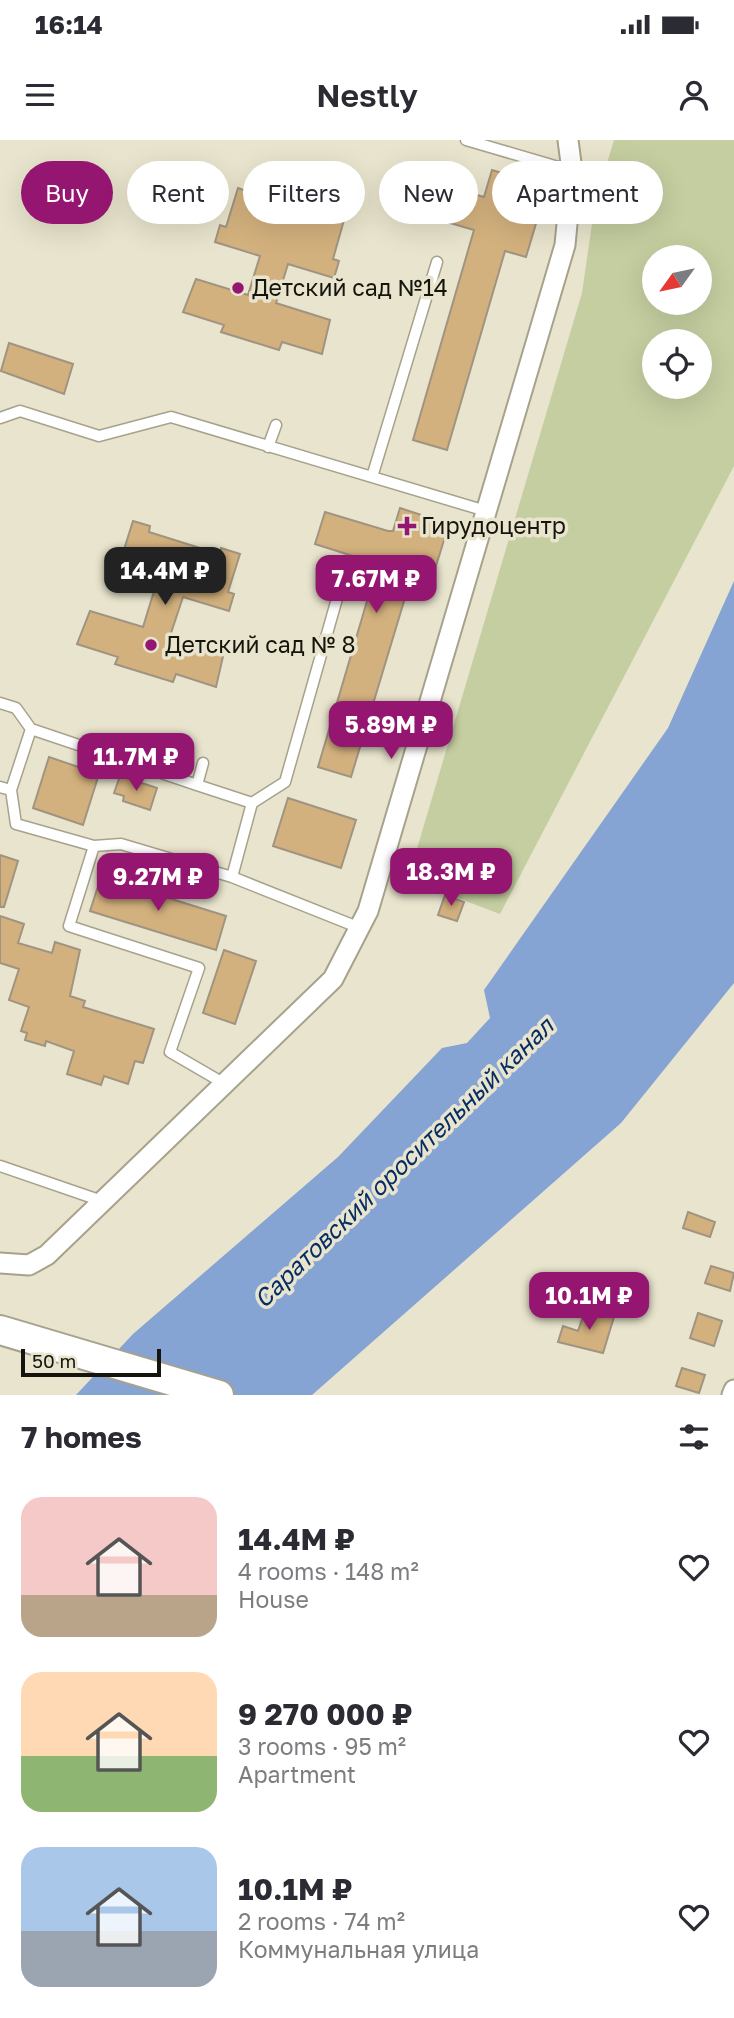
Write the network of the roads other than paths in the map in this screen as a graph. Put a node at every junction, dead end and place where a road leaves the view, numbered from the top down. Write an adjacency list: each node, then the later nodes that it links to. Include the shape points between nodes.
1 (466, 140): 3 (lane)
2 (568, 140): 5 (street)
3 (485, 143): 4 (lane)
4 (541, 161)
5 (571, 161)
6 (567, 224): 12 (street, via 565,245)
7 (437, 262): 11 (lane)
8 (0, 418): 10 (lane, via 20,411 99,436 171,417)
9 (276, 425): 10 (lane)
10 (268, 447): 11 (lane)
11 (372, 477): 12 (lane)
12 (486, 511): 23 (street)
13 (338, 595): 20 (lane, via 285,782)
14 (0, 703): 15 (lane, via 16,708)
15 (31, 729): 17 (lane); 19 (lane)
16 (203, 763): 17 (lane)
17 (197, 785): 20 (lane)
18 (0, 787): 19 (lane)
19 (11, 790): 21 (lane, via 16,824)
20 (252, 803): 22 (lane)
21 (94, 846): 22 (lane, via 121,844); 24 (lane, via 69,926 199,968 170,1052)
22 (232, 877): 23 (lane)
23 (361, 928): 24 (street, via 334,979)
24 (225, 1084): 26 (street)
25 (0, 1166): 26 (lane)
26 (105, 1201): 27 (street, via 47,1255 29,1265)
27 (0, 1263)
28 (3, 1330): 29 (main road)
29 (219, 1395)

